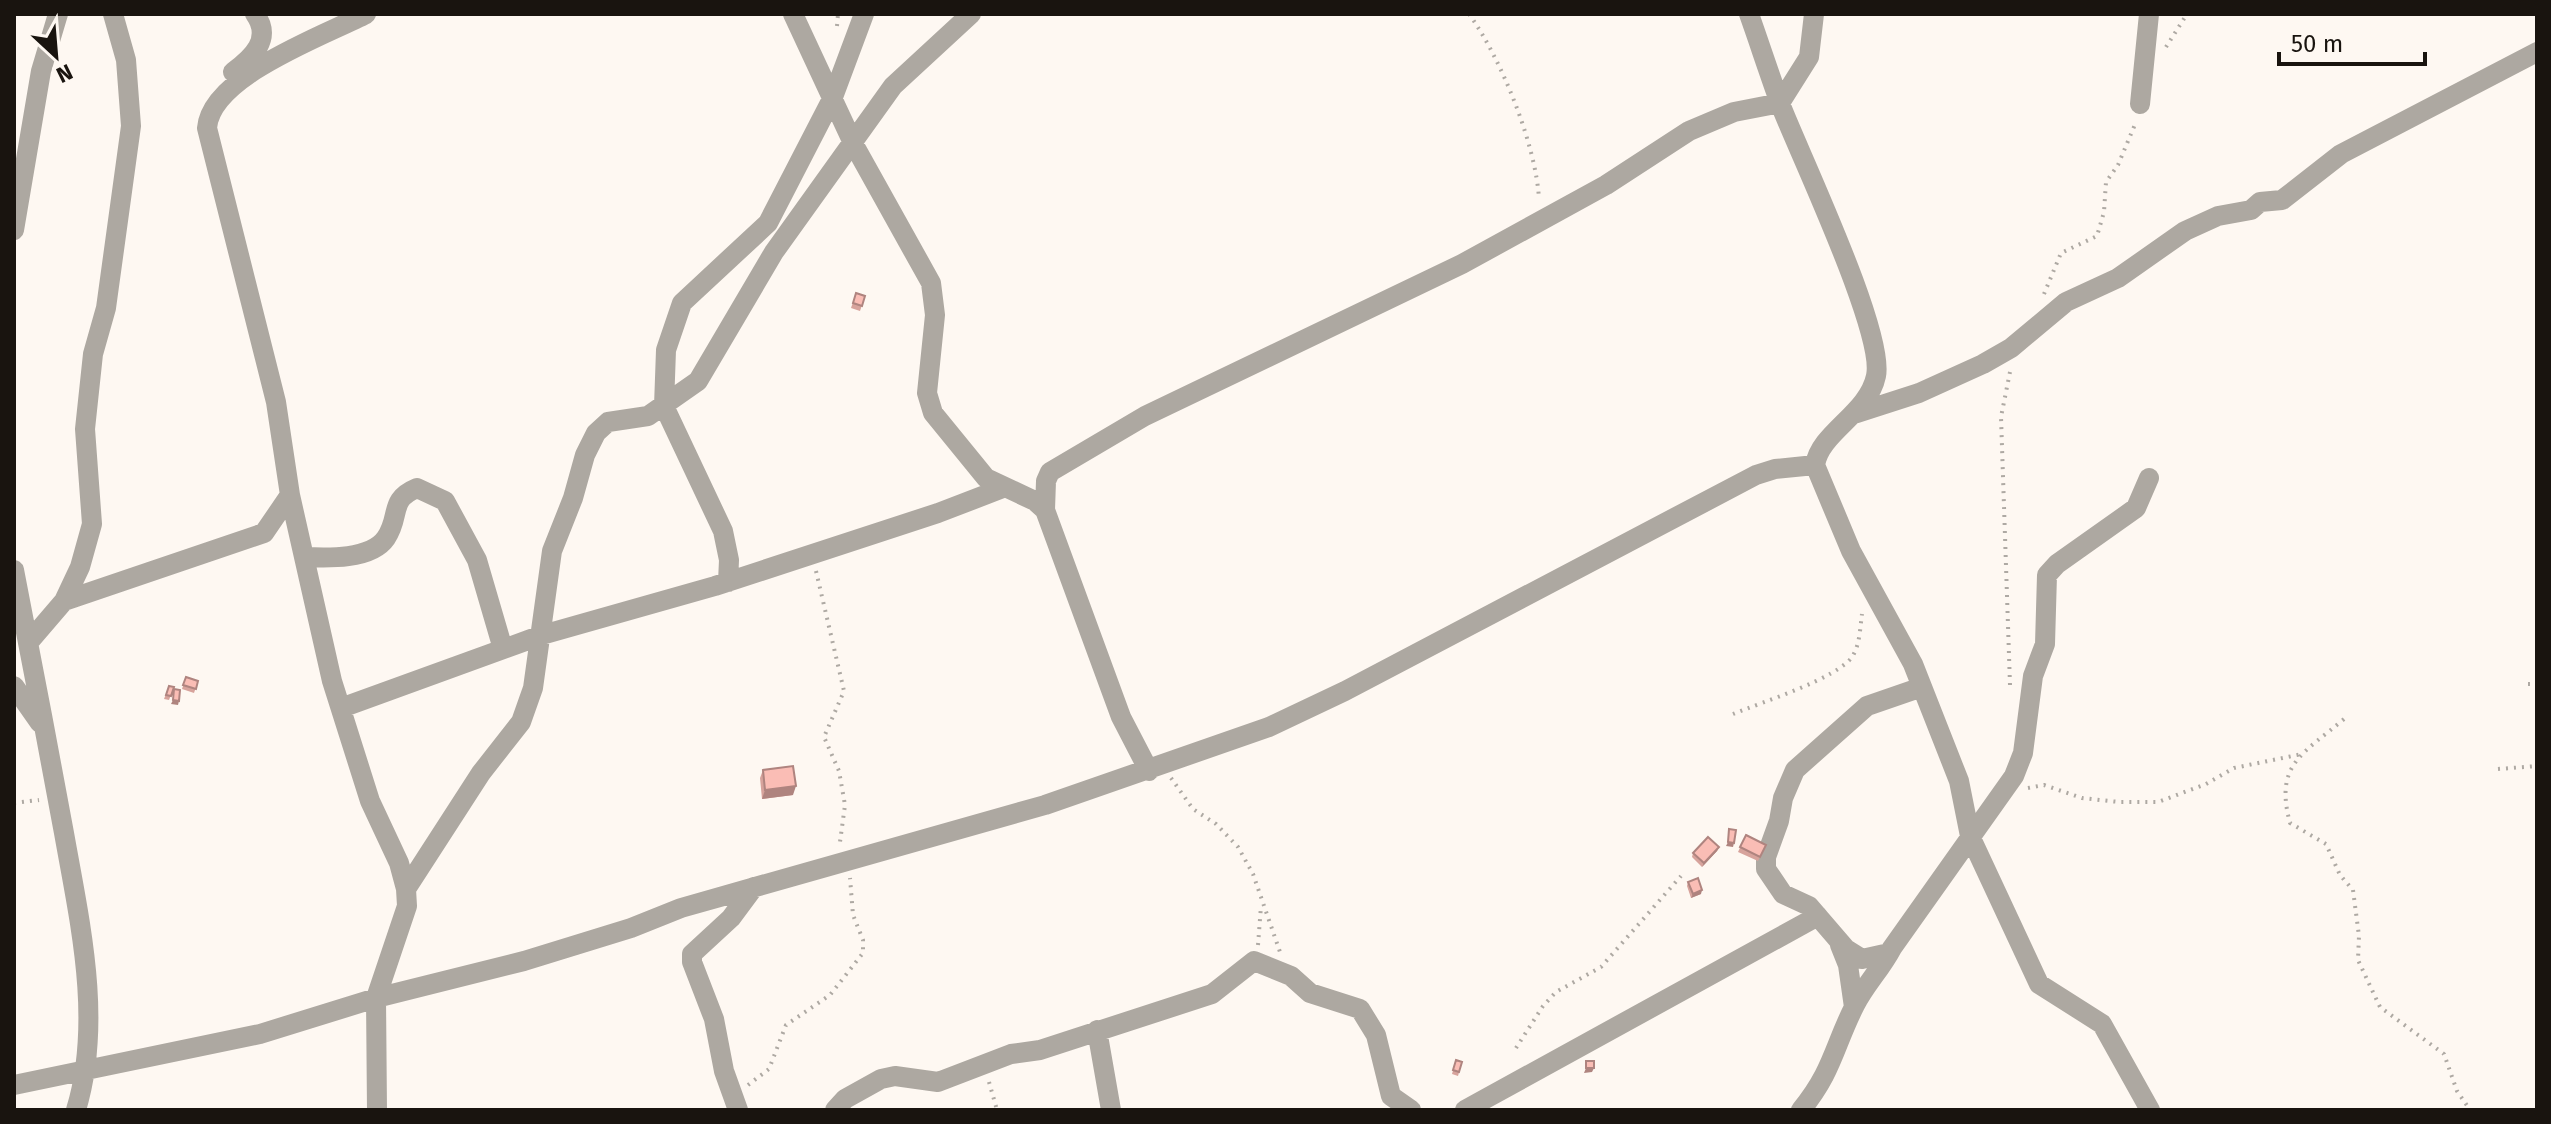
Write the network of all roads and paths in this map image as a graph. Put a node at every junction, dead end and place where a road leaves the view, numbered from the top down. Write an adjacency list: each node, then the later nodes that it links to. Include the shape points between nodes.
1 (58, 14): 21 (street, via 41,71)
2 (113, 14): 36 (street, via 131,93 129,162 90,384 85,463 92,524)
3 (255, 14): 18 (street, via 262,31 256,53 203,98)
4 (366, 14): 18 (street, via 243,77 212,109)
5 (793, 14): 15 (street)
6 (864, 14): 15 (street)
7 (971, 14): 19 (street, via 893,86)
8 (1469, 14): 20 (path, via 1489,46 1522,128 1535,171)
9 (1749, 14): 16 (street)
10 (1814, 14): 16 (street, via 1809,57)
11 (2149, 14): 17 (street)
12 (2187, 14): 14 (path)
13 (2537, 52): 23 (street, via 2341,154 2282,200 2260,202 2251,210 2218,216 2185,231 2118,278 2066,302)
14 (2162, 56)
15 (833, 97): 19 (street); 24 (street, via 768,223 676,312 666,350)
16 (1780, 103): 20 (street, via 1734,112 1689,131); 25 (street, via 1865,313 1876,377)
17 (2140, 104): 22 (path, via 2118,165 2106,182 2097,236 2061,253)
18 (210, 138): 29 (street, via 276,402)
19 (853, 143): 24 (street, via 774,252 709,367); 28 (street, via 931,283 935,315 928,403 977,469)
20 (1540, 222): 30 (street, via 1145,416 1055,467 1046,481)
21 (14, 230)
22 (2042, 297)
23 (2023, 337): 25 (street, via 1983,364); 44 (path, via 2005,385 2001,417)
24 (664, 406): 34 (street, via 723,531); 37 (street, via 638,420 605,423 596,433 552,551)
25 (1857, 413): 26 (street, via 1820,451)
26 (1815, 465): 35 (street); 51 (street, via 1756,475 1345,691 1269,727)
27 (2149, 478): 53 (street, via 2139,506 2047,575 2045,644 2033,676 2023,753)
28 (1003, 488): 30 (street); 31 (street)
29 (290, 495): 32 (street); 36 (street, via 264,533)
30 (1045, 510): 51 (street, via 1121,717)
31 (812, 555): 34 (street); 57 (path, via 844,691 824,737 839,771 845,805)
32 (304, 557): 39 (street, via 369,551 388,536 400,496 417,488 437,494 477,560); 45 (street)
33 (14, 570): 38 (street)
34 (728, 582): 37 (street)
35 (1872, 590): 43 (street); 46 (path, via 1857,645 1846,664)
36 (64, 601): 38 (street)
37 (542, 635): 39 (street); 60 (street, via 521,722 481,773)
38 (28, 643): 48 (street)
39 (503, 649): 45 (street)
40 (2528, 684): 41 (path)
41 (2537, 684)
42 (14, 686): 48 (street)
43 (1922, 687): 56 (street, via 1959,781); 62 (street, via 1867,706 1788,781 1766,869 1783,894)
44 (2010, 699)
45 (341, 708): 60 (street, via 370,801)
46 (1733, 714)
47 (2344, 719): 49 (path)
48 (45, 730): 54 (street)
49 (2302, 754): 53 (path, via 2234,768 2158,802 2082,798 2044,785); 84 (path, via 2285,779 2290,823 2326,844 2355,895 2358,960 2380,1007 2444,1054)
50 (2537, 766): 52 (path)
51 (1156, 768): 57 (street); 61 (path, via 1238,847)
52 (2498, 769)
53 (2004, 793): 56 (street)
54 (57, 796): 55 (path); 72 (street, via 80,925)
55 (14, 803)
56 (1970, 836): 64 (street); 83 (street, via 2039,984 2102,1024)
57 (840, 863): 59 (street); 74 (path, via 853,886 853,915 863,953 830,995 786,1025 762,1077)
58 (1681, 876): 70 (path, via 1601,967 1556,992)
59 (754, 887): 67 (street, via 524,961); 74 (street, via 731,918 692,954)
60 (406, 889): 67 (street, via 407,906)
61 (1261, 904): 65 (path); 66 (path)
62 (1818, 916): 63 (street); 81 (street)
63 (1835, 936): 64 (street, via 1862,959); 68 (street, via 1848,965)
64 (1889, 953): 68 (street)
65 (1251, 962): 66 (street); 69 (street, via 1212,994)
66 (1291, 976): 80 (street, via 1310,993 1363,1011 1376,1035 1391,1096)
67 (376, 998): 72 (street, via 260,1034); 76 (street)
68 (1854, 1007): 82 (street, via 1829,1071)
69 (1097, 1030): 71 (street); 79 (street)
70 (1516, 1048)
71 (991, 1062): 77 (street, via 938,1082 881,1079); 78 (path, via 989,1088)
72 (88, 1072): 73 (street); 75 (street)
73 (14, 1085)
74 (735, 1102)
75 (76, 1110)
76 (377, 1110)
77 (835, 1110)
78 (997, 1110)
79 (1111, 1110)
80 (1411, 1110)
81 (1465, 1110)
82 (1801, 1110)
83 (2150, 1110)
84 (2470, 1110)

